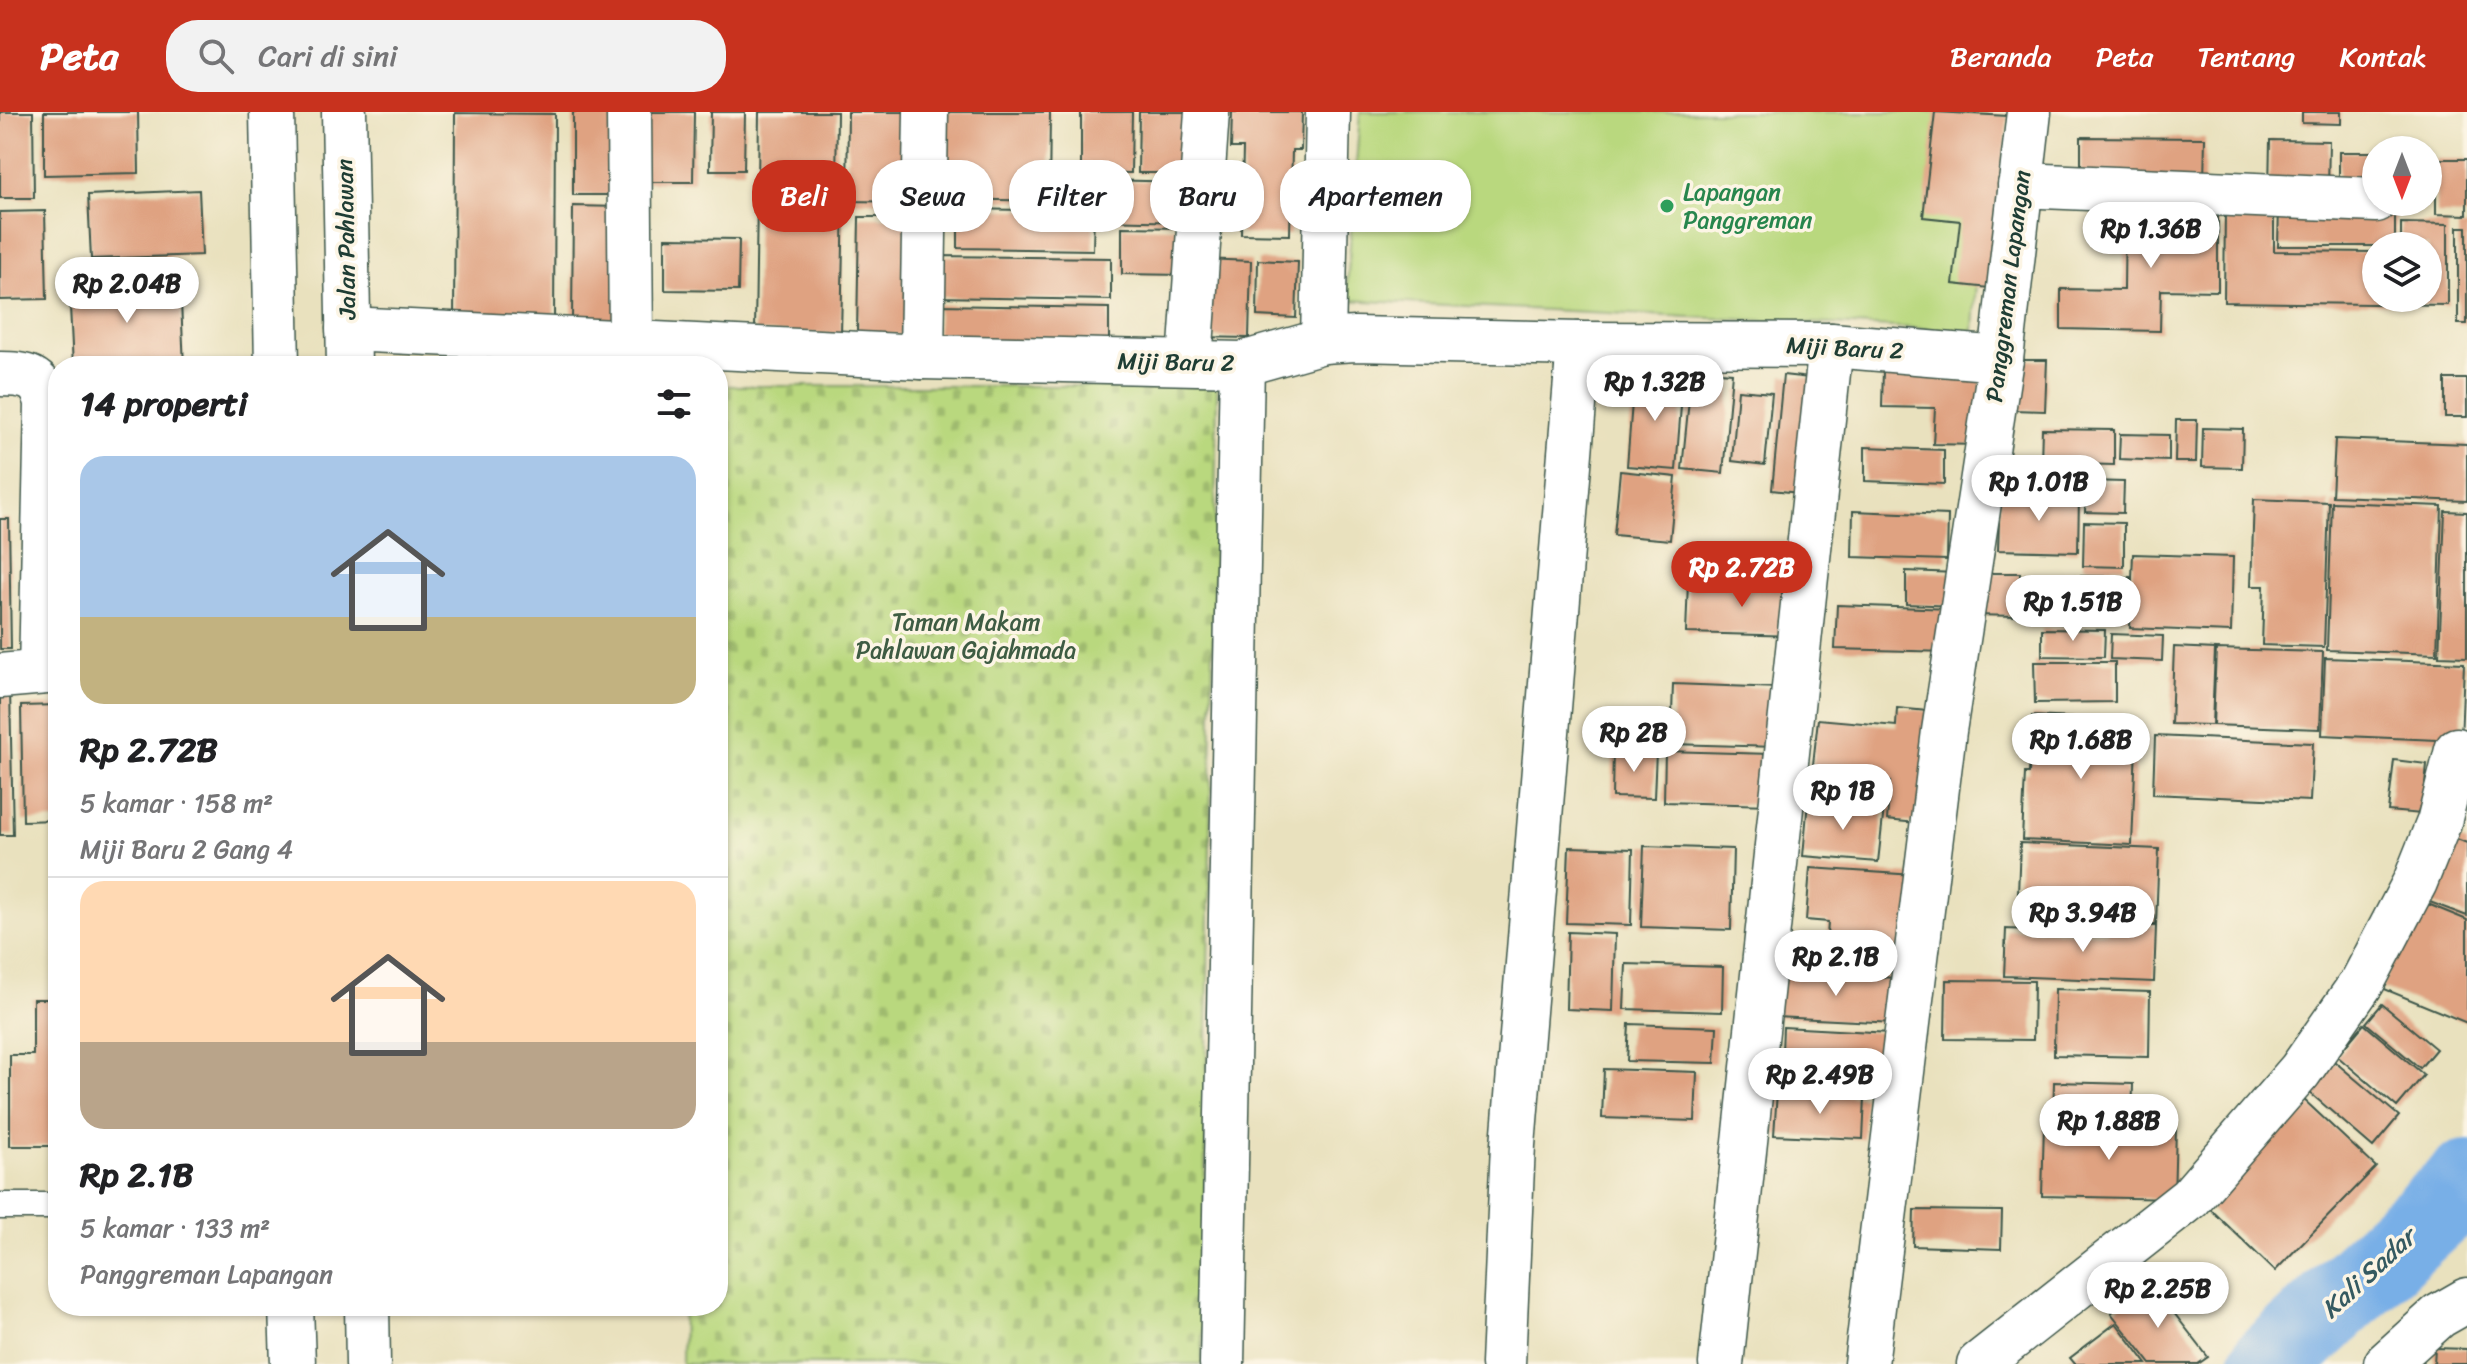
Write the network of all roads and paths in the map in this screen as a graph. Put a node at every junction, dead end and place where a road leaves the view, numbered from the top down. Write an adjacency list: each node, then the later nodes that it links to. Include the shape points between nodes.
1 (272, 112): 15 (street)
2 (344, 112): 14 (street, Jalan Pahlawan)
3 (629, 112): 10 (street)
4 (926, 112): 16 (street)
5 (1207, 112): 18 (street)
6 (1328, 112): 11 (street)
7 (2029, 112): 8 (street, Panggreman Lapangan)
8 (2020, 185): 9 (street); 17 (street, Panggreman Lapangan)
9 (2362, 199)
10 (631, 341): 14 (street, Miji Baru 2); 16 (street, Miji Baru 2)
11 (1323, 341): 12 (street, Miji Baru 2); 19 (street, Miji Baru 2)
12 (1579, 344): 13 (street, Miji Baru 2); 31 (street, via 1513,1145)
13 (1831, 345): 17 (street, Miji Baru 2); 32 (street)
14 (348, 348)
15 (277, 356)
16 (922, 357): 18 (street, Miji Baru 2)
17 (2001, 359): 33 (street, Panggreman Lapangan, via 1944,731)
18 (1190, 362): 19 (street, Miji Baru 2)
19 (1242, 364): 30 (street)
20 (0, 374): 21 (street, via 27,376 44,388 47,403)
21 (33, 673)
22 (2457, 750): 34 (street, via 2439,822 2409,894 2363,981 2300,1071 2190,1198)
23 (0, 1206): 24 (lane)
24 (48, 1206)
25 (2467, 1300): 35 (street, via 2439,1316)
26 (291, 1316): 28 (street)
27 (367, 1316): 29 (street)
28 (293, 1364)
29 (368, 1364)
30 (1222, 1364)
31 (1503, 1364)
32 (1721, 1364)
33 (1866, 1364)
34 (1979, 1364)
35 (2386, 1364)

